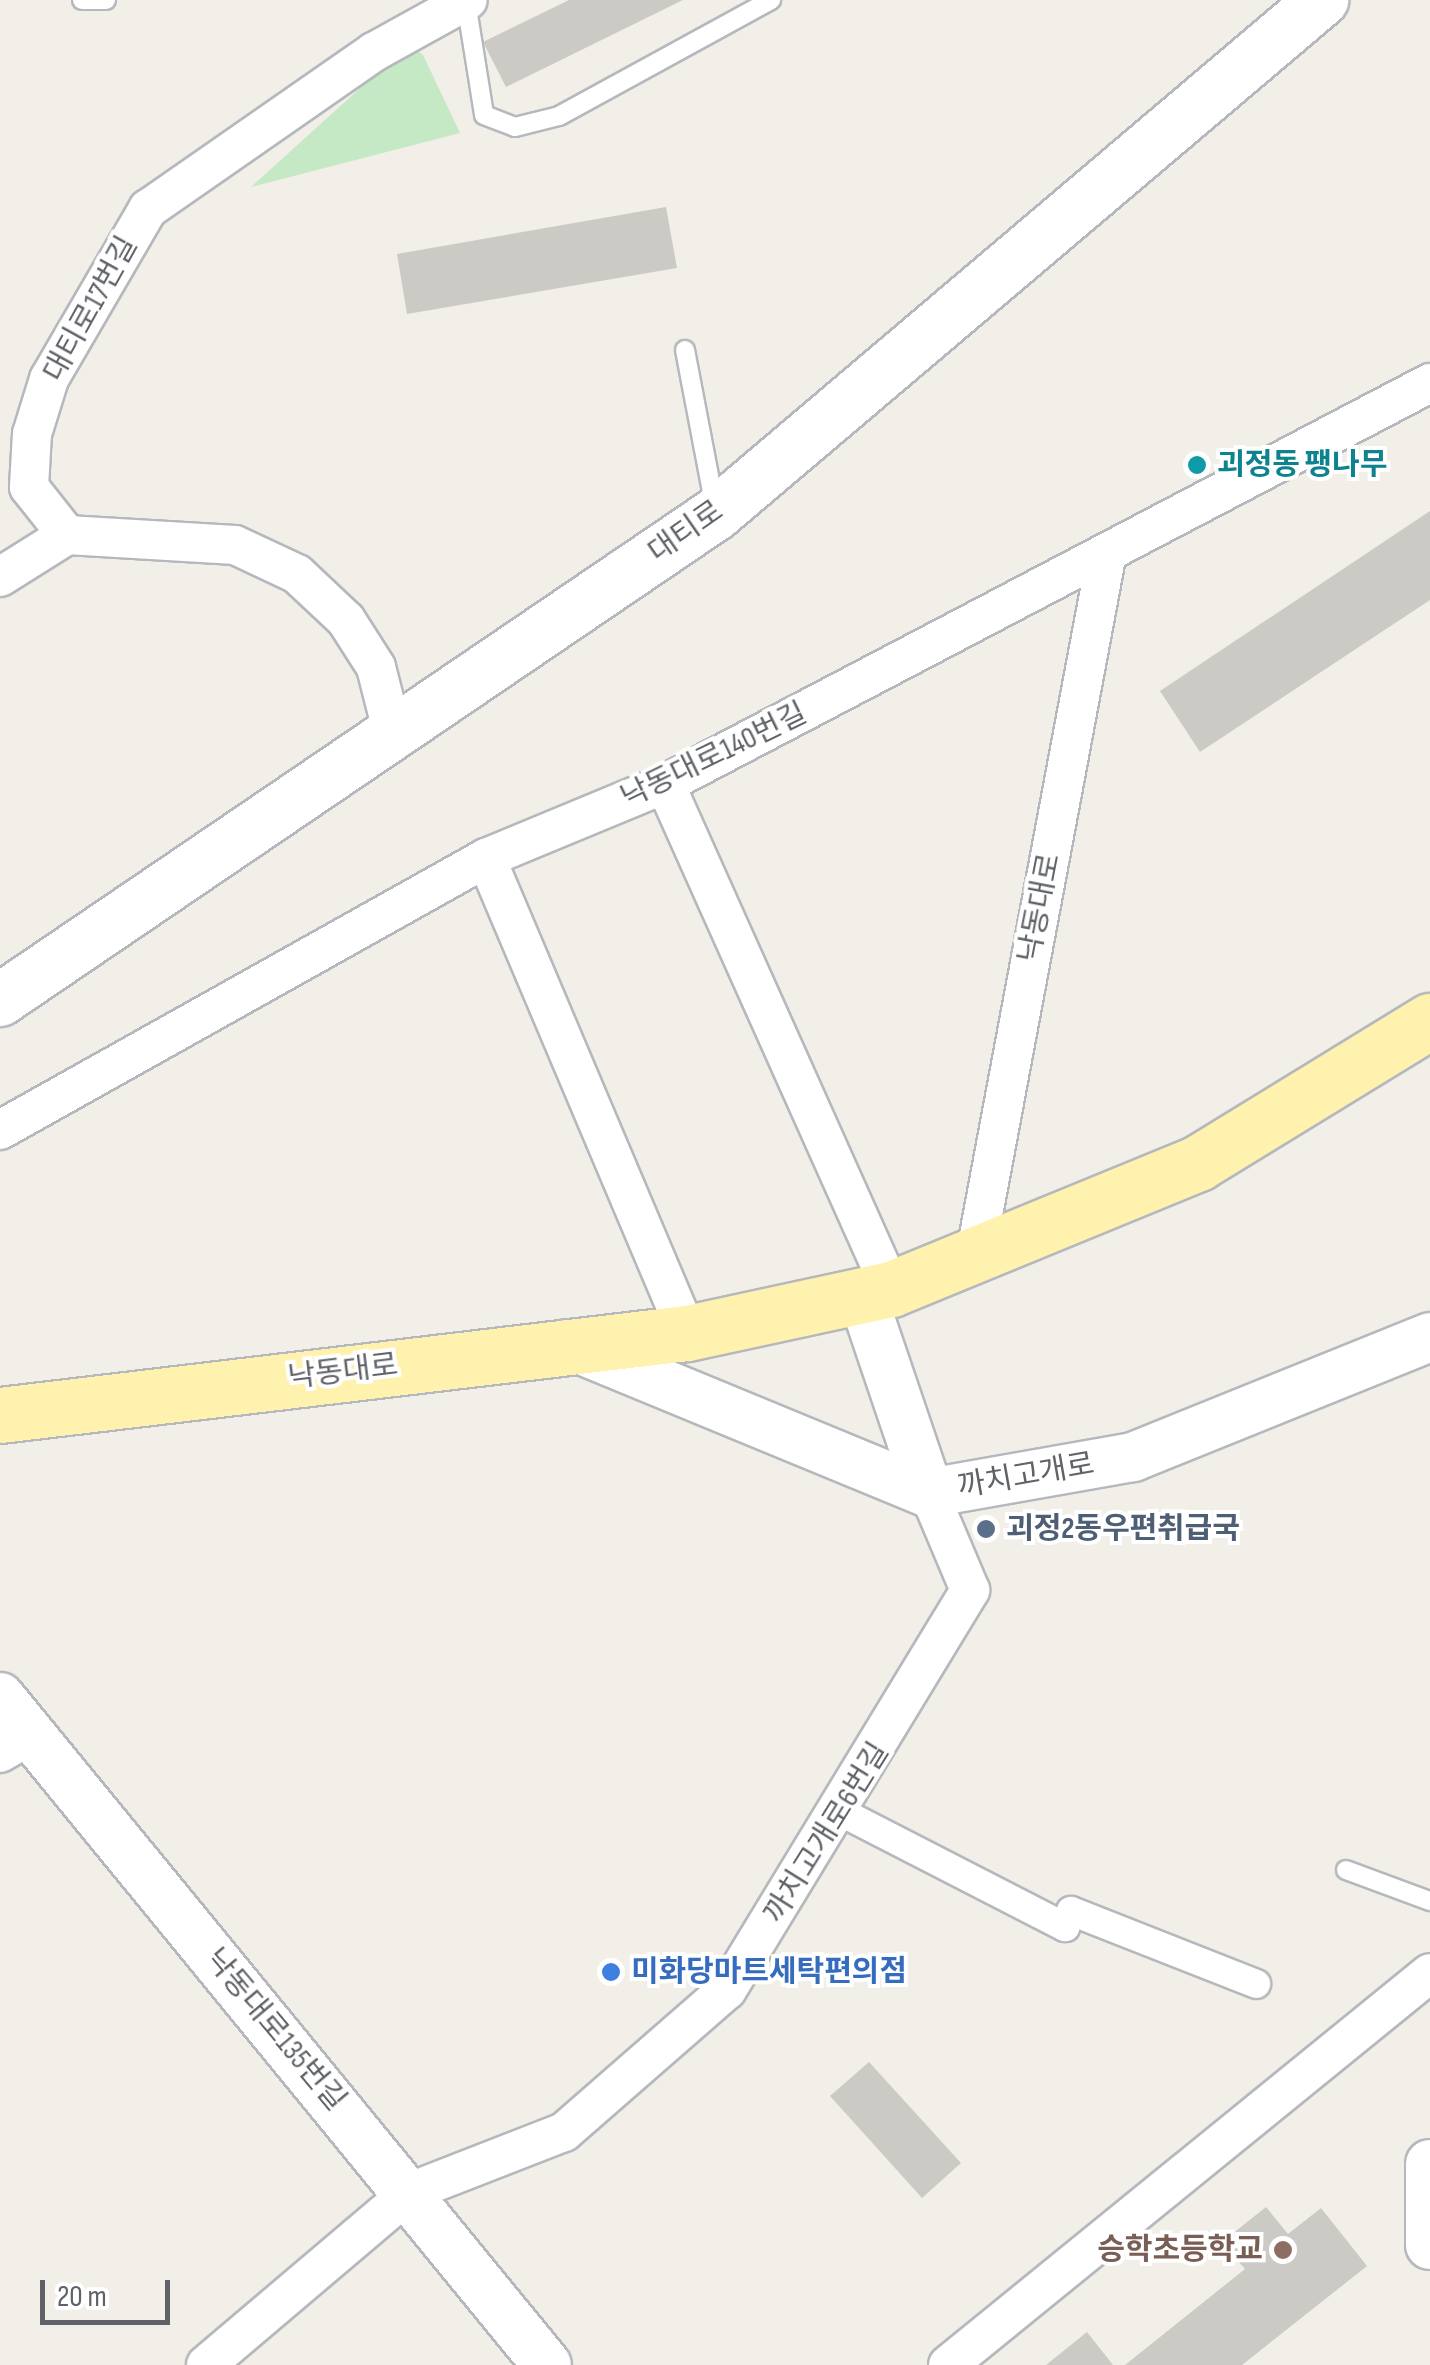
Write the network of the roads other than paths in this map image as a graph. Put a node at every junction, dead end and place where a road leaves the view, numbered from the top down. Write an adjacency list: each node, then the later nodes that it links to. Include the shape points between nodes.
1 (82, 0): 2 (lane)
2 (106, 0)
3 (771, 0): 5 (lane, via 558,116 515,128 484,115)
4 (1322, 0): 8 (main road, 대티로)
5 (467, 1): 9 (street, 대티로17번길, via 374,52 148,209 49,380 32,434 29,487)
6 (685, 350): 8 (lane)
7 (1430, 383): 10 (street, 낙동대로140번길)
8 (716, 514): 12 (main road, 대티로)
9 (67, 535): 11 (street); 12 (street, via 235,545 298,574 346,620 376,668)
10 (1106, 558): 13 (street, 낙동대로140번길); 18 (street, 낙동대로)
11 (0, 577)
12 (392, 730): 15 (main road, 대티로)
13 (665, 784): 14 (street, 낙동대로140번길); 19 (street)
14 (486, 858): 17 (street, 낙동대로140번길); 20 (street)
15 (0, 1000)
16 (1430, 1021): 18 (main road, 낙동대로, via 1198,1163)
17 (0, 1130)
18 (975, 1256): 19 (main road, 낙동대로)
19 (876, 1292): 20 (main road, 낙동대로); 24 (street)
20 (687, 1333): 22 (main road, 낙동대로)
21 (1430, 1337): 24 (street, 까치고개로, via 1133,1457)
22 (568, 1344): 23 (main road, 낙동대로); 24 (street, 까치고개로)
23 (0, 1415)
24 (929, 1493): 27 (street, 까치고개로6번길, via 970,1590)
25 (0, 1697): 26 (street, 낙동대로135번길)
26 (15, 1745): 33 (street, 낙동대로135번길)
27 (843, 1813): 31 (street, via 1065,1926 1071,1911); 33 (street, 까치고개로6번길, via 712,2003 564,2132)
28 (1346, 1870): 29 (lane)
29 (1430, 1901)
30 (1430, 1973): 37 (street)
31 (1256, 1984)
32 (1430, 2164): 34 (street)
33 (410, 2192): 35 (street, 까치고개로6번길); 36 (street, 낙동대로135번길)
34 (1430, 2245)
35 (206, 2365)
36 (547, 2365)
37 (948, 2365)

